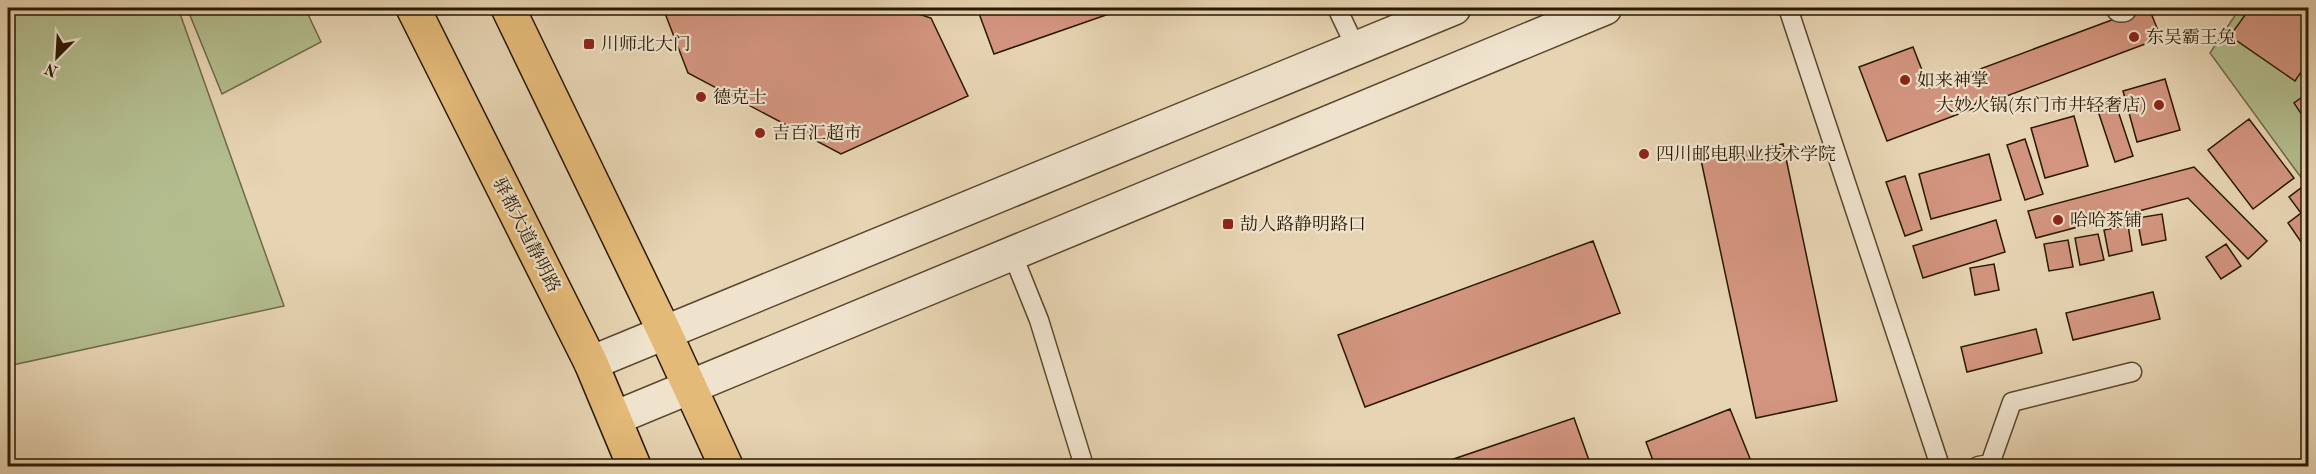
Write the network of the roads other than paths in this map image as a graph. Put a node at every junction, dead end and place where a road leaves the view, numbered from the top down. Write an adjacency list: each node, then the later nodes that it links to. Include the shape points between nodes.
1 (413, 8): 10 (main road, 驿都大道静明路)
2 (508, 8): 9 (main road)
3 (1337, 8): 7 (lane)
4 (1454, 8): 7 (street)
5 (1605, 8): 8 (street)
6 (1788, 8): 17 (lane)
7 (1356, 48): 9 (street)
8 (1012, 253): 12 (street); 16 (lane, via 1039,320)
9 (665, 333): 10 (street); 12 (main road)
10 (591, 363): 13 (main road, 驿都大道静明路)
11 (2132, 372): 18 (lane, via 2012,402 1990,464)
12 (689, 387): 13 (street); 15 (main road)
13 (615, 418): 14 (main road, 驿都大道静明路)
14 (634, 466)
15 (726, 466)
16 (1084, 466)
17 (1940, 466)
18 (1978, 466)

